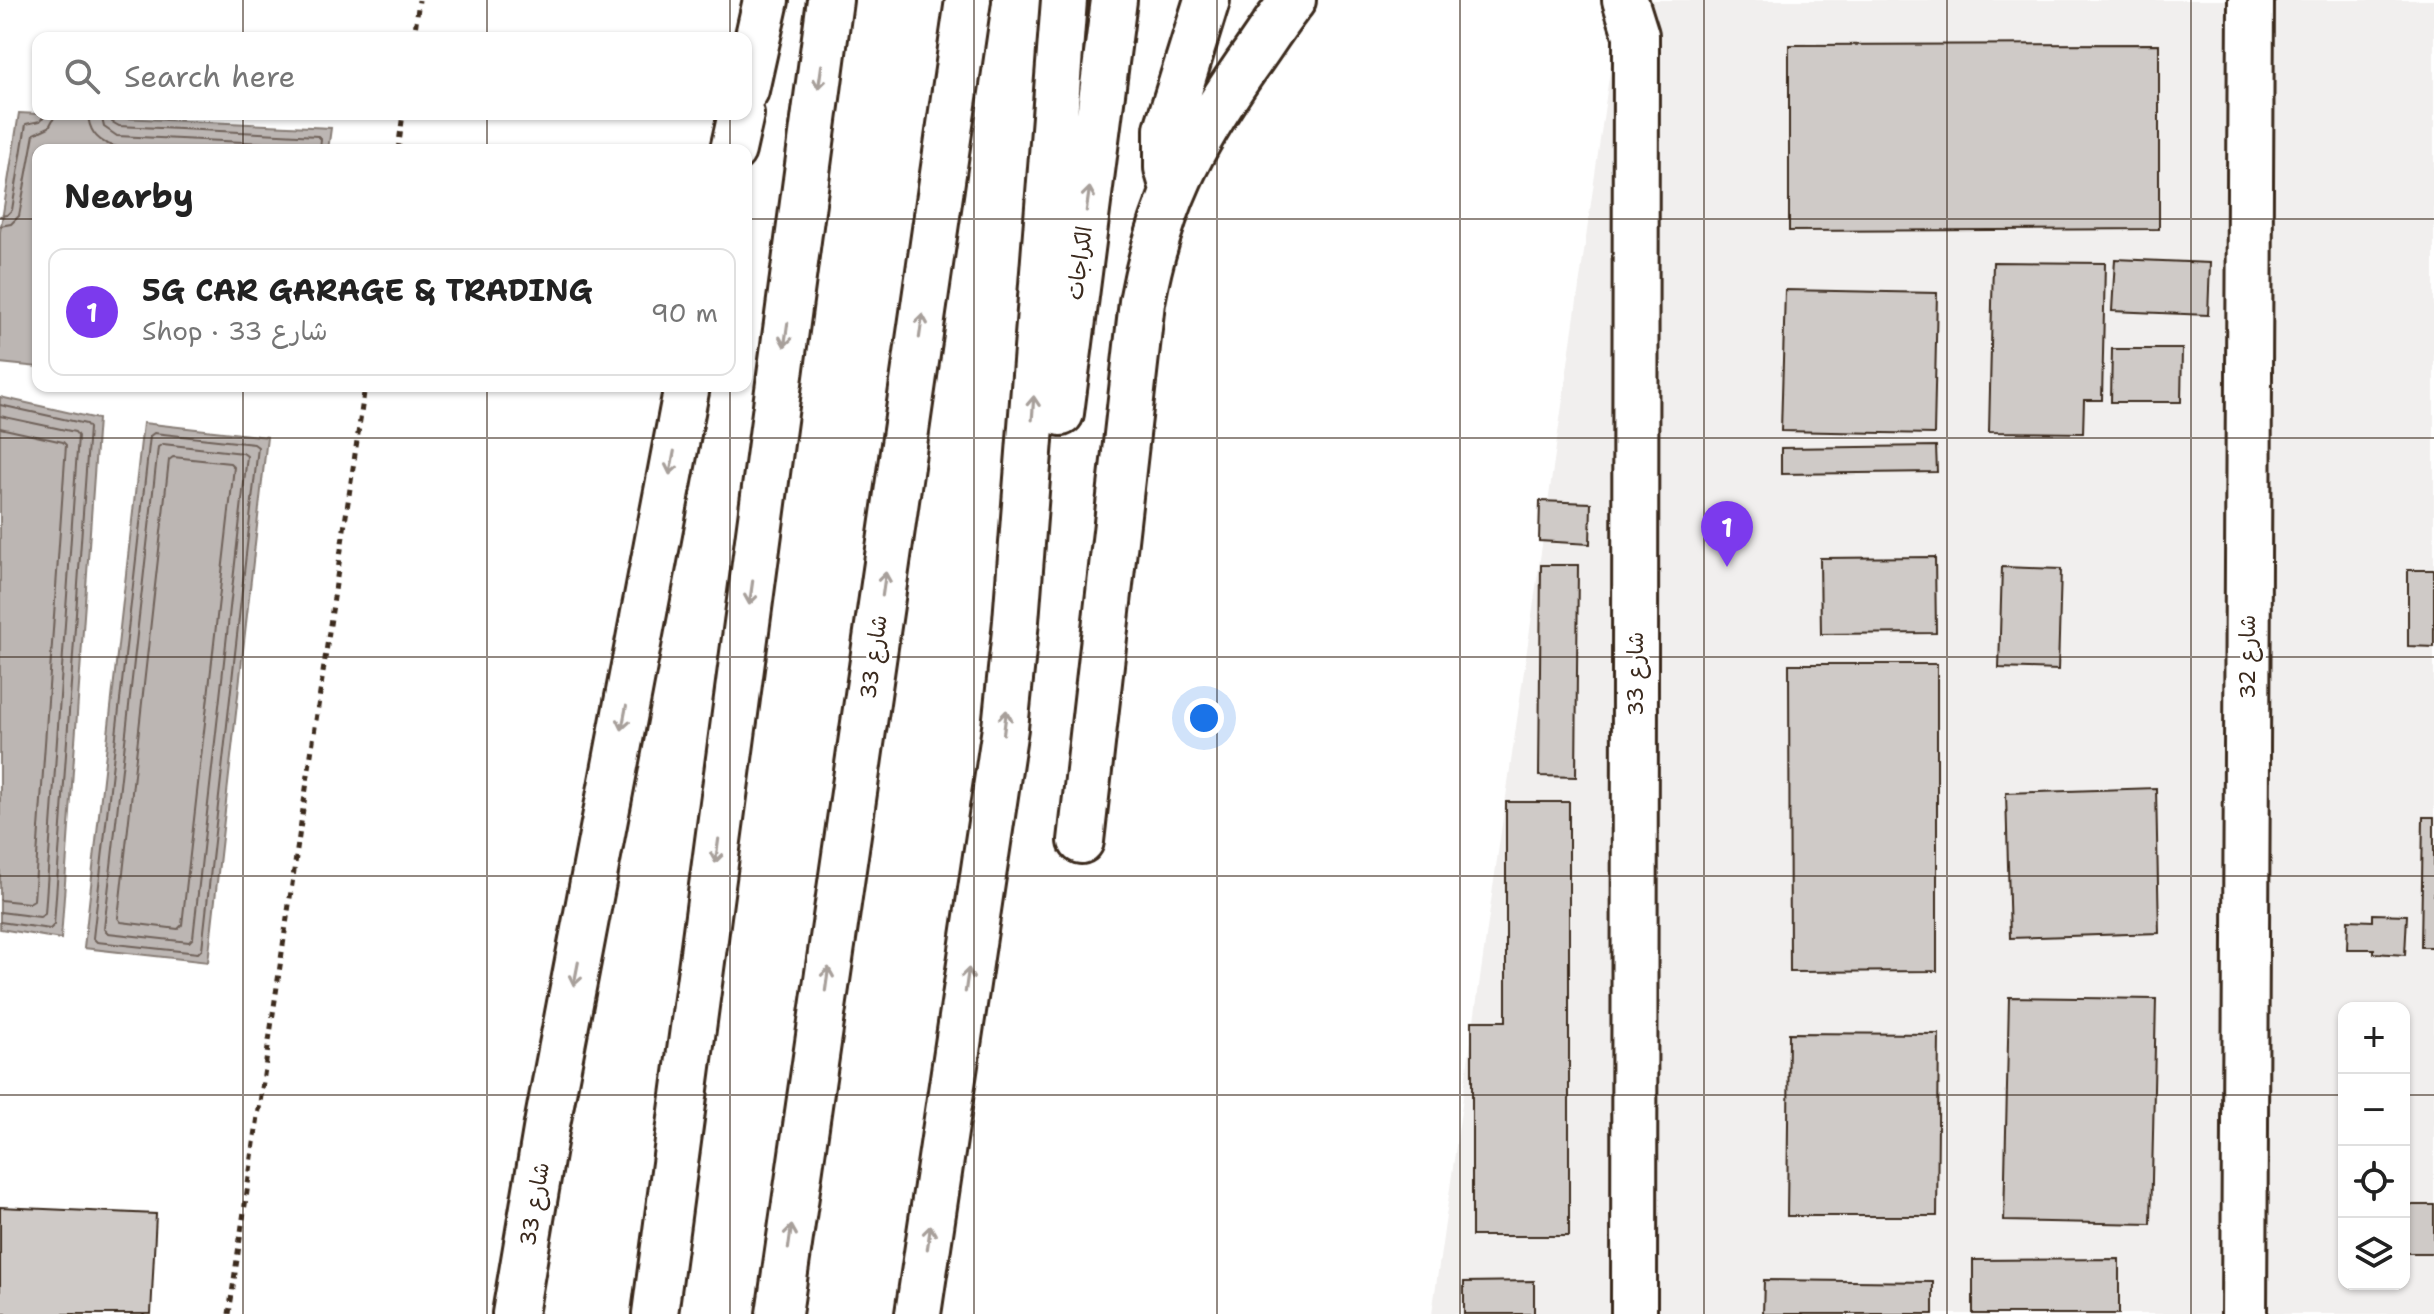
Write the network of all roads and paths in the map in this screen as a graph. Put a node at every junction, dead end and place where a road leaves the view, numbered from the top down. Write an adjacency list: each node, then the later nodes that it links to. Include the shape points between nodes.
1 (419, 0): 11 (path)
2 (766, 0): 12 (main road)
3 (830, 0): 24 (main road, one-way to 24)
4 (968, 0): 25 (main road, شارع 33, one-way to 4)
5 (1064, 0): 20 (main road, one-way to 5)
6 (1114, 0): 20 (main road, الكراجات, one-way to 6, via 1045,480 1060,425)
7 (1207, 0): 17 (main road, via 1167,129)
8 (1293, 0): 17 (main road, via 1210,119)
9 (2251, 0): 28 (main road, شارع 32)
10 (1639, 12): 27 (main road, شارع 33)
11 (415, 32)
12 (752, 63)
13 (402, 120): 15 (path)
14 (740, 120): 16 (main road)
15 (399, 144)
16 (734, 144)
17 (1173, 189): 21 (main road, via 1142,302)
18 (364, 392): 22 (path)
19 (686, 392): 23 (main road, شارع 33, one-way to 23)
20 (1024, 520): 26 (main road, one-way to 20, via 1005,728)
21 (1081, 841)
22 (229, 1314)
23 (515, 1314)
24 (655, 1314)
25 (779, 1314)
26 (918, 1314)
27 (1634, 1314)
28 (2244, 1314)

